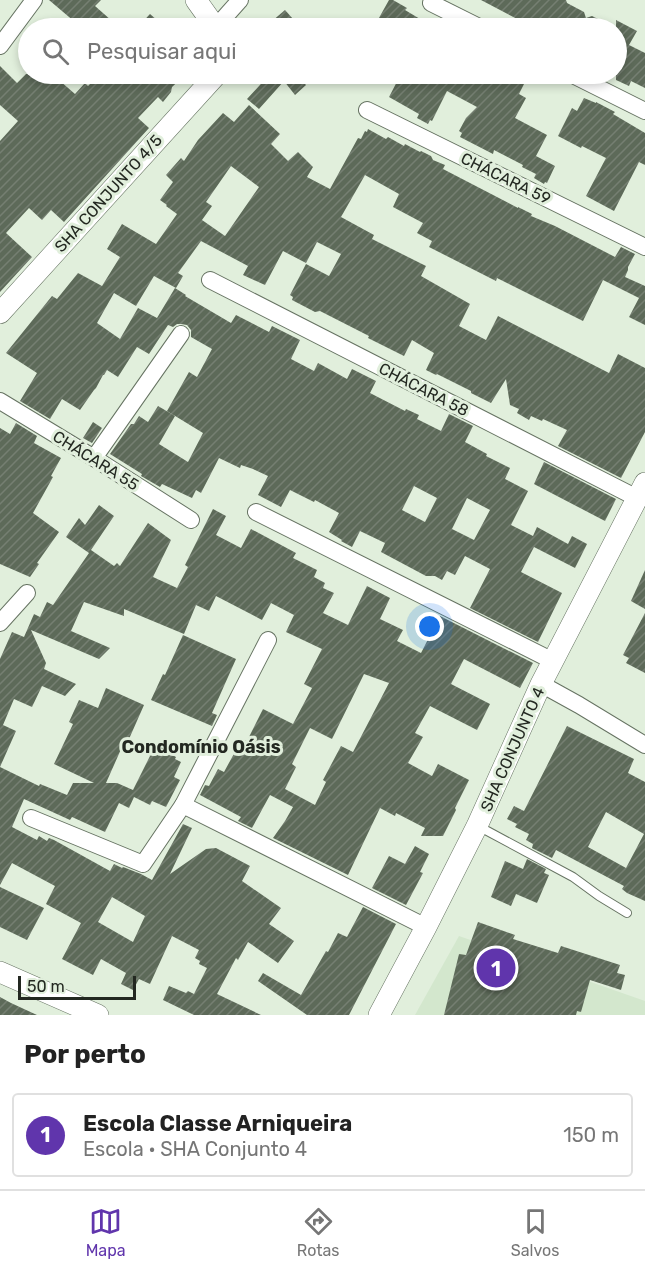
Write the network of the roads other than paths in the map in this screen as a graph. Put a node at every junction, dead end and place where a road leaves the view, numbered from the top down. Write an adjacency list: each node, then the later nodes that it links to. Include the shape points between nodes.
1 (34, 0): 5 (street)
2 (196, 0): 6 (street)
3 (240, 0): 7 (street)
4 (431, 3): 8 (street)
5 (21, 18)
6 (209, 18)
7 (225, 18)
8 (461, 18)
9 (18, 22): 10 (street)
10 (0, 46)
11 (208, 84): 17 (street, SHA CONJUNTO 4/5)
12 (591, 84): 14 (street)
13 (367, 110): 15 (street, CHÁCARA 59)
14 (645, 111)
15 (645, 247)
16 (210, 280): 21 (street, CHÁCARA 58)
17 (0, 313)
18 (181, 334): 20 (street)
19 (0, 401): 20 (street, CHÁCARA 55)
20 (94, 458): 23 (street, CHÁCARA 55)
21 (641, 490): 27 (street, SHA CONJUNTO 4)
22 (256, 512): 27 (street)
23 (191, 520)
24 (27, 593): 25 (street)
25 (0, 623)
26 (268, 640): 30 (street)
27 (553, 661): 28 (street, SHA CONJUNTO 4)
28 (541, 684): 29 (street); 32 (street, SHA CONJUNTO 4)
29 (645, 744)
30 (183, 805): 31 (street, via 143,864); 34 (street)
31 (31, 818)
32 (477, 826): 33 (lane, via 573,877); 34 (street, SHA CONJUNTO 4)
33 (627, 913)
34 (426, 927): 37 (street, SHA CONJUNTO 4)
35 (0, 972): 36 (street)
36 (98, 1015)
37 (378, 1015)

